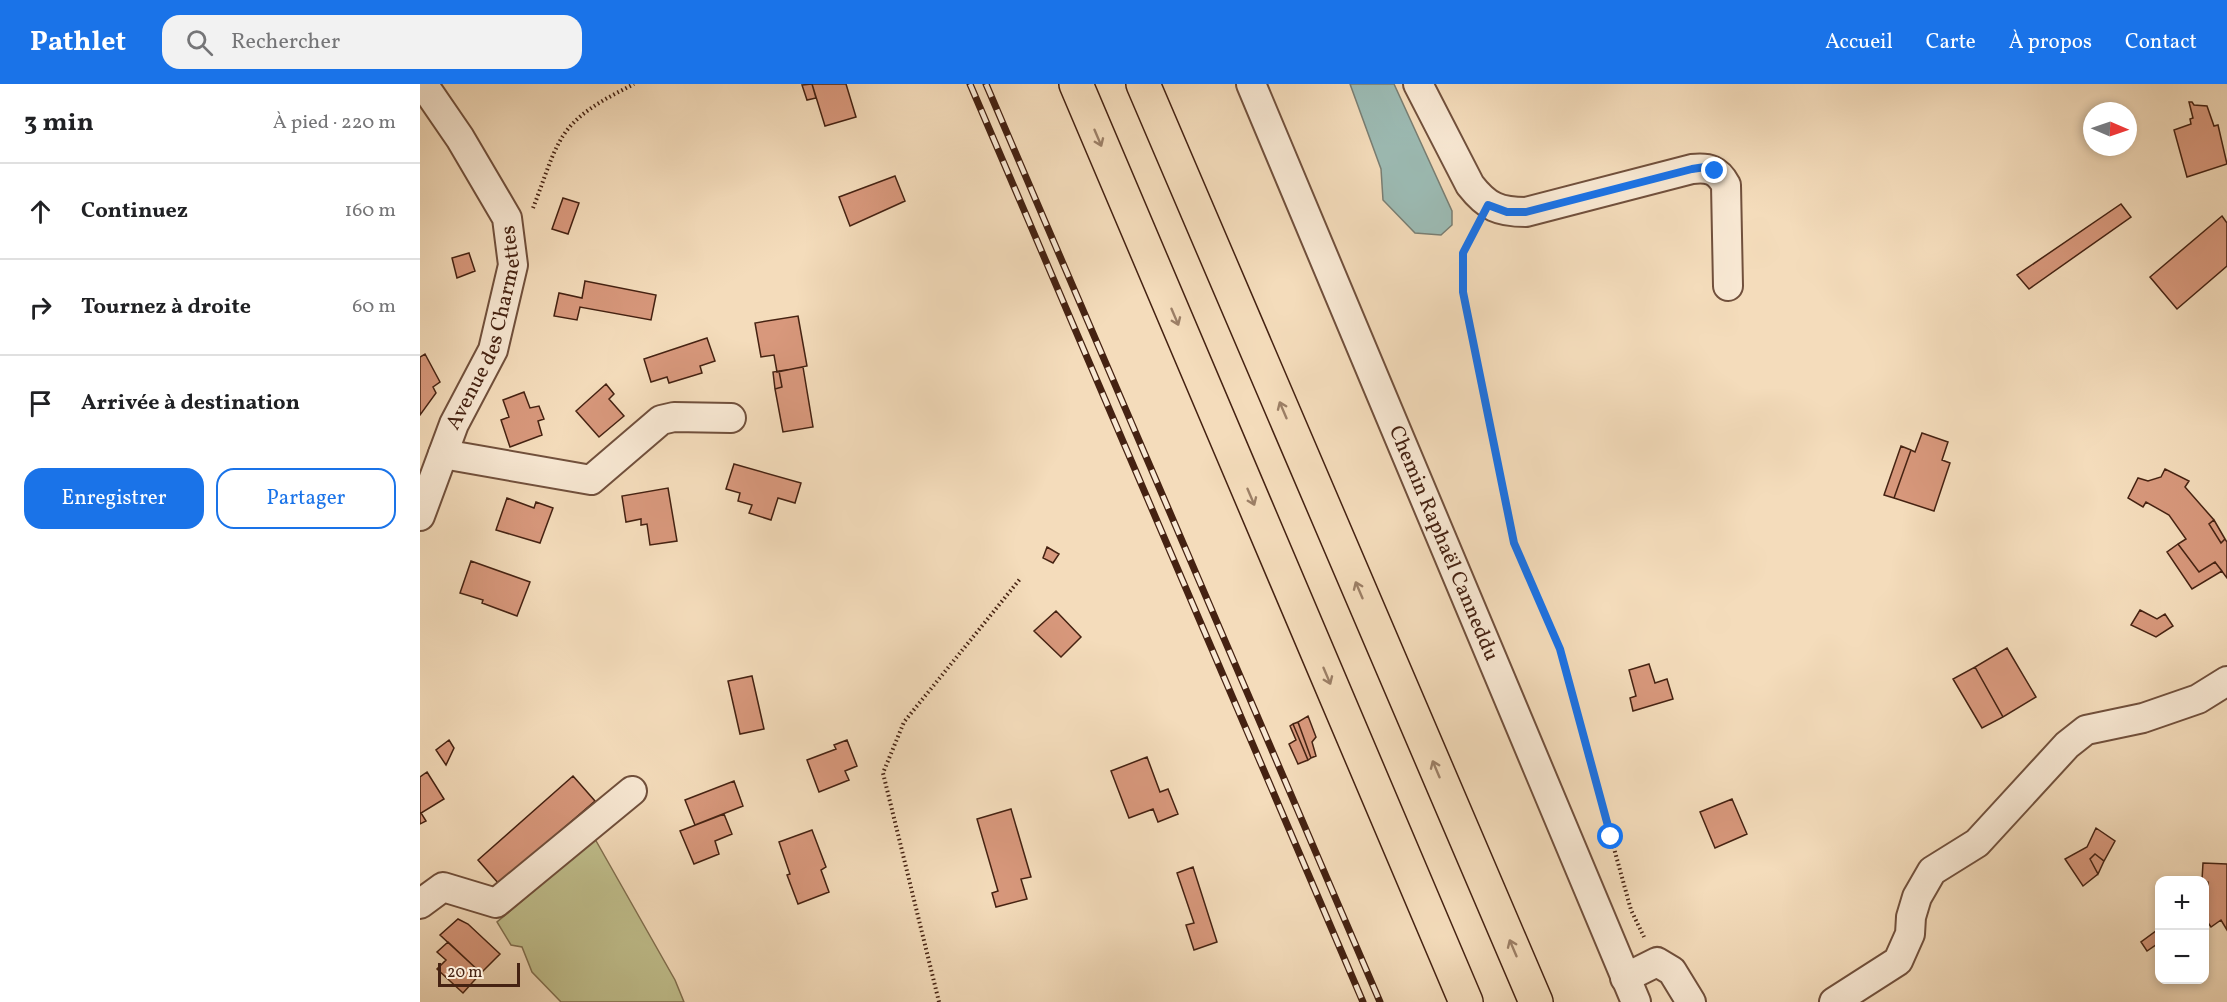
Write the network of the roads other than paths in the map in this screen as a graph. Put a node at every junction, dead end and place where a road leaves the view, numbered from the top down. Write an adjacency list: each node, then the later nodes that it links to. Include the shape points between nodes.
1 (423, 84): 8 (street, Avenue des Charmettes, via 507,218 513,266 493,350 454,424)
2 (1076, 84): 14 (highway, one-way to 14)
3 (1143, 84): 15 (highway, one-way to 3)
4 (1251, 84): 13 (street, Chemin Raphaël Canneddu)
5 (1418, 84): 6 (street, via 1470,185 1488,205 1507,212 1526,212 1692,169 1705,167 1715,171 1726,185)
6 (1728, 286)
7 (731, 418): 8 (street, via 661,420 591,480)
8 (443, 454): 9 (street, Avenue des Charmettes)
9 (420, 516)
10 (2227, 681): 17 (street, via 2198,699 2143,718 2086,730 2067,745 1977,843 1932,871 1917,897 1910,934 1898,961)
11 (632, 791): 12 (street, via 496,903 443,887)
12 (420, 904)
13 (1631, 990): 16 (street, via 1657,962 1672,971)
14 (1466, 1002)
15 (1536, 1002)
16 (1691, 1002)
17 (1834, 1002)

